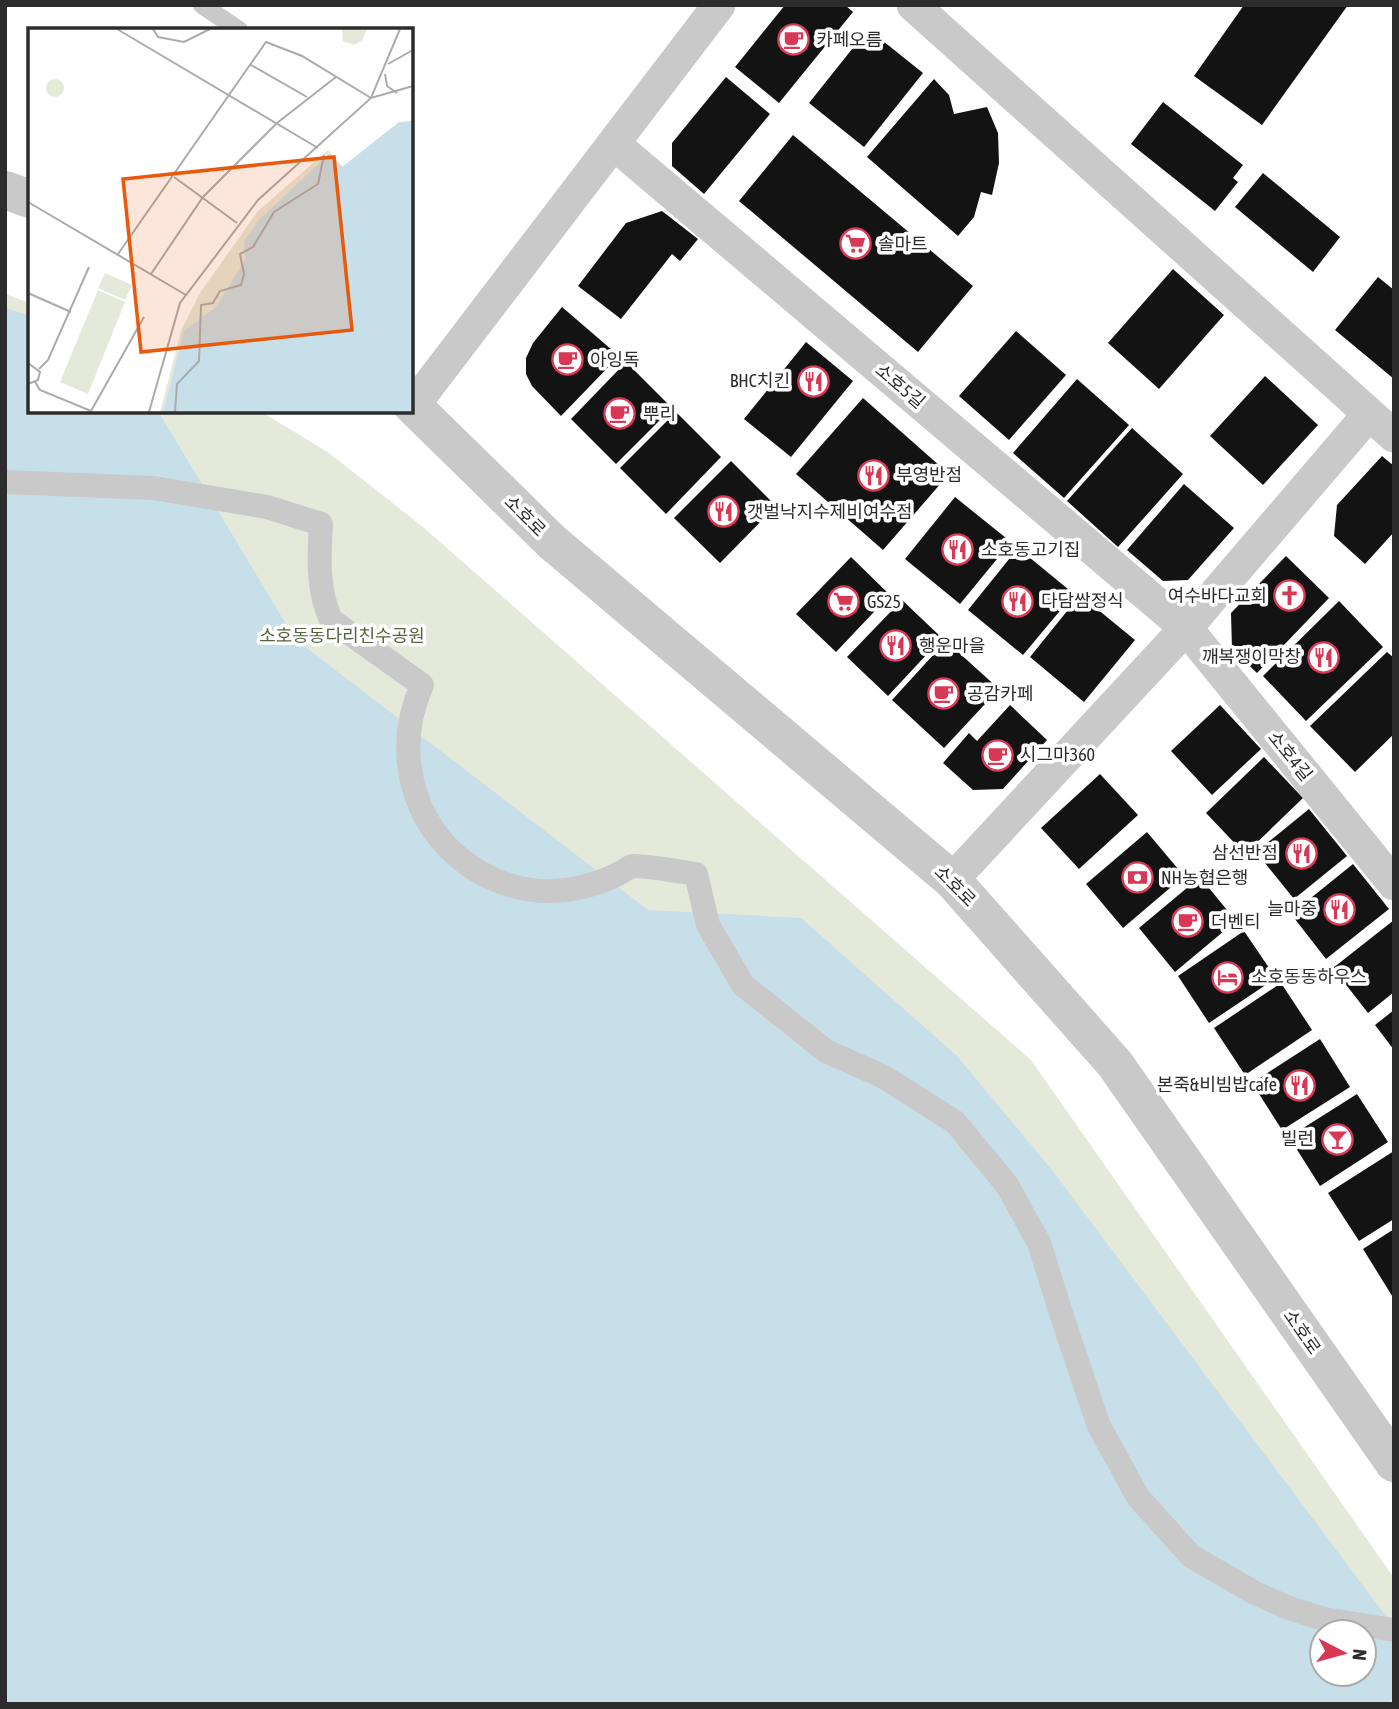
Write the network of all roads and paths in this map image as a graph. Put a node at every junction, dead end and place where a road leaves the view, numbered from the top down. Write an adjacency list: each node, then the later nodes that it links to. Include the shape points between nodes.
1 (201, 5): 4 (lane)
2 (719, 5): 5 (street)
3 (913, 5): 10 (street)
4 (236, 28)
5 (614, 145): 8 (street); 12 (street, 소호5길)
6 (5, 190): 7 (street)
7 (28, 198)
8 (413, 404)
9 (413, 406): 13 (street, 소호로, via 552,542)
10 (1382, 425): 12 (street)
11 (5, 482): 16 (street, via 154,488 267,507 321,524 320,580 331,620 422,685 409,722 408,763 425,816 454,855 498,882 535,890 579,888 633,866 696,874 708,925 743,985 826,1051 884,1077 955,1122 1007,1185 1039,1243 1099,1426 1138,1497 1191,1556 1289,1608 1324,1619)
12 (1186, 628): 13 (street); 14 (street, 소호4길)
13 (952, 880): 15 (street, 소호로, via 1115,1064)
14 (1394, 884)
15 (1394, 1463)
16 (1394, 1630)

